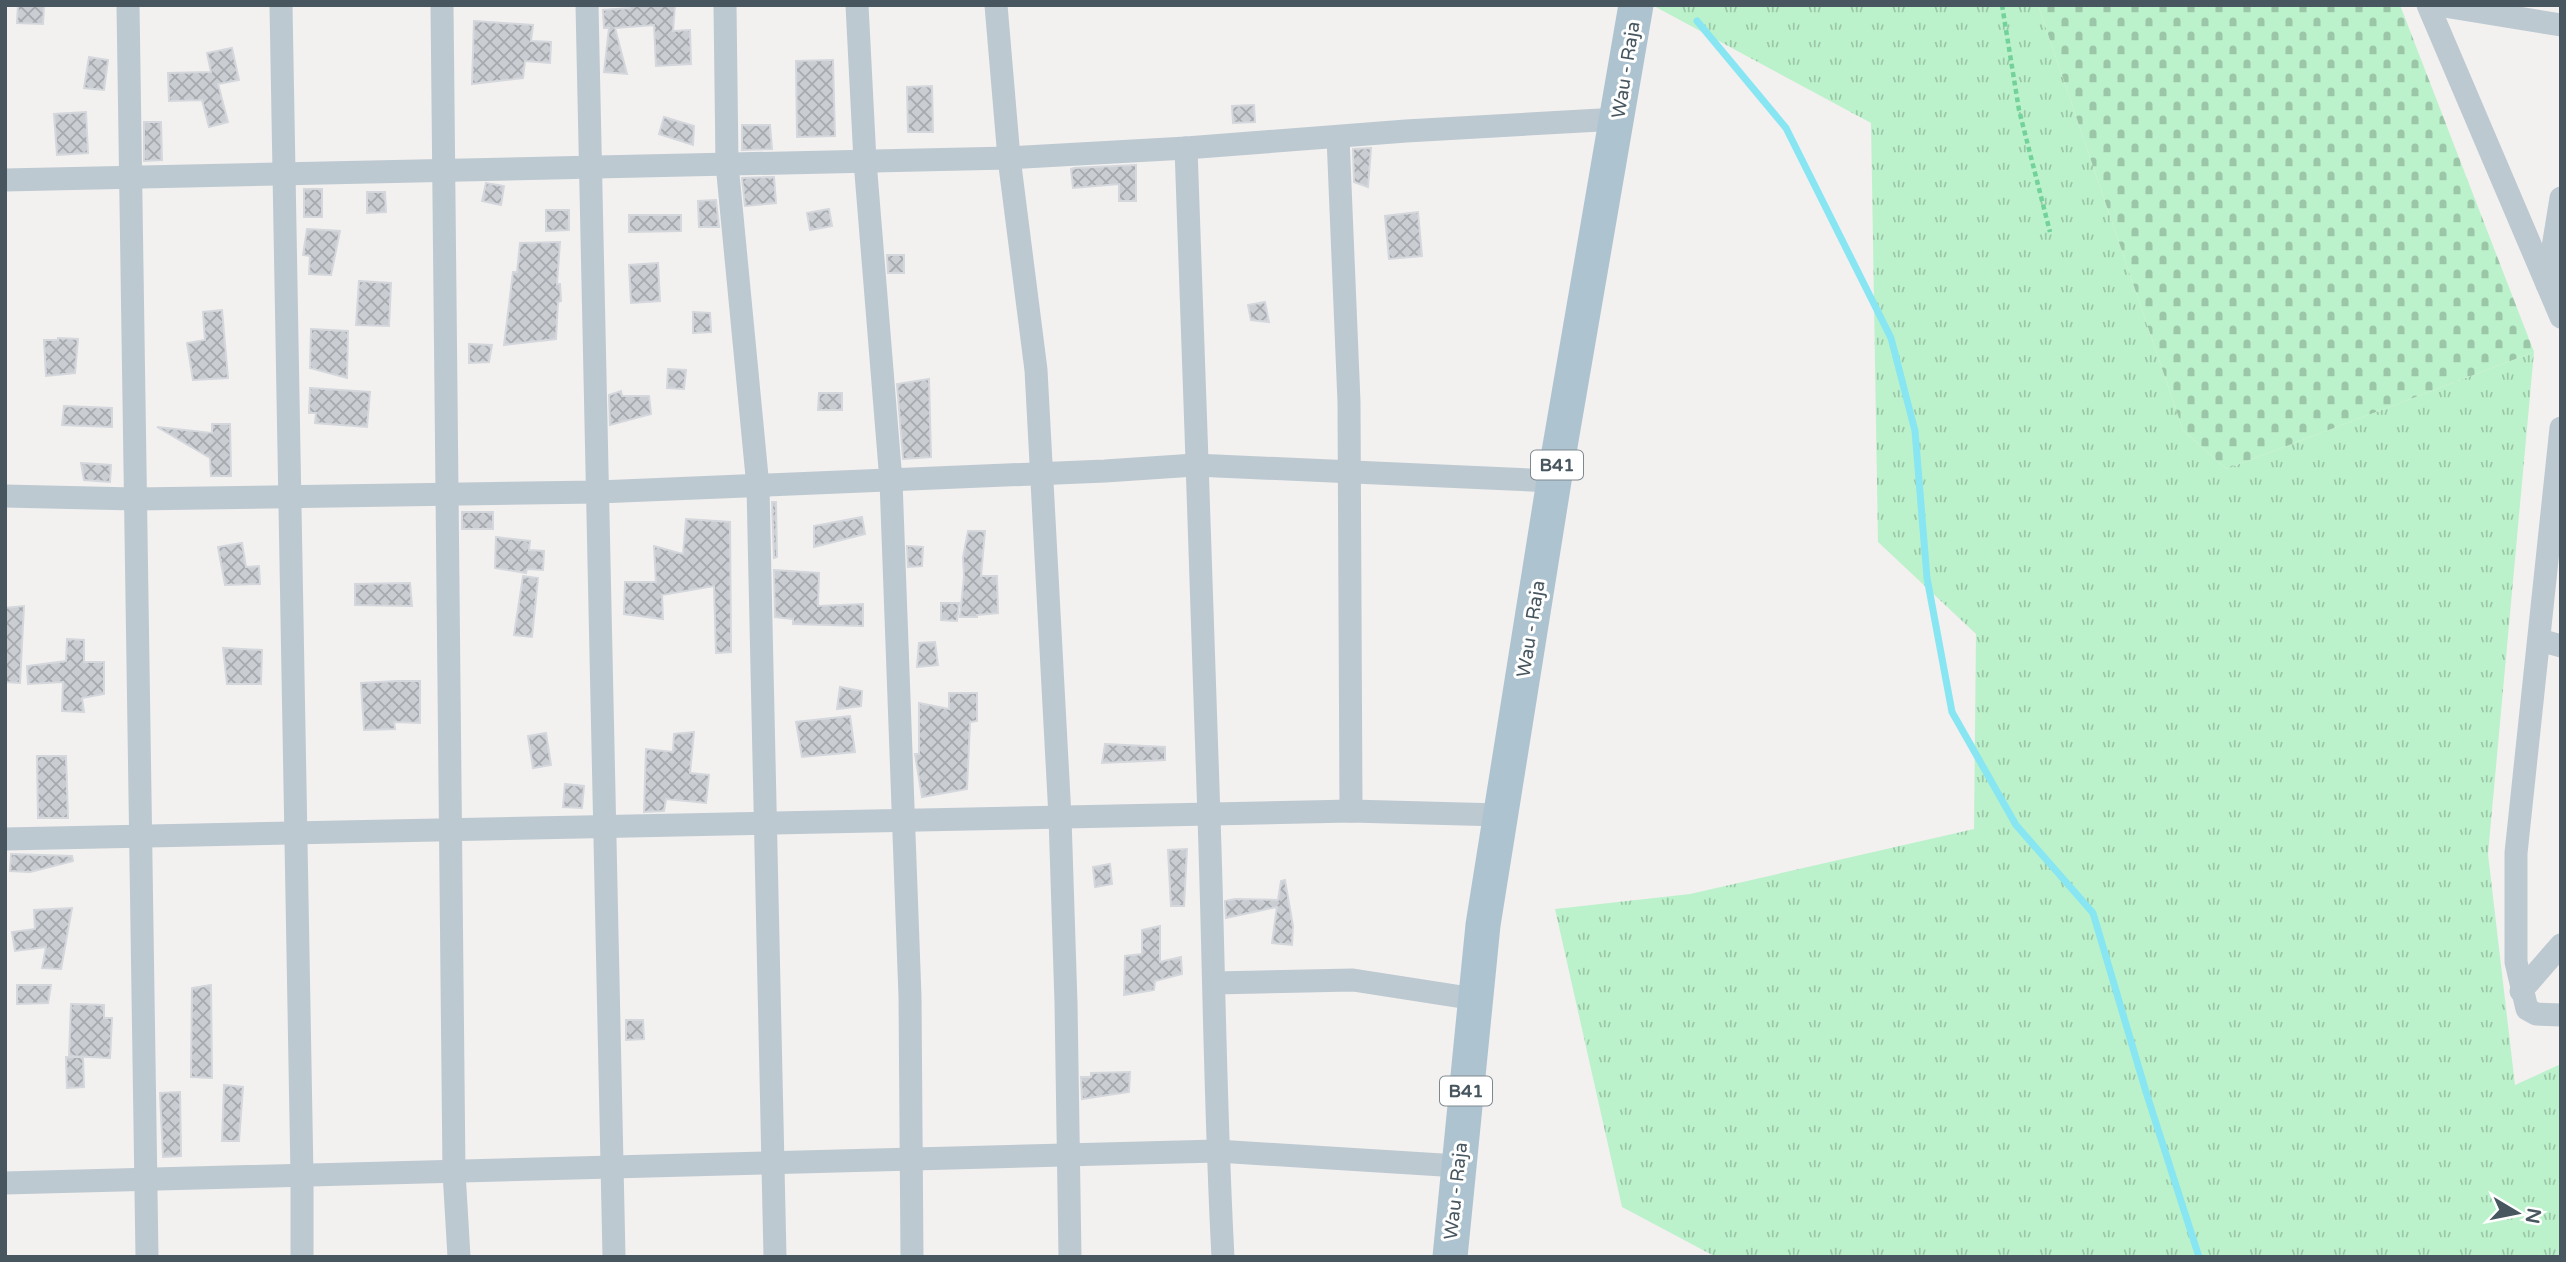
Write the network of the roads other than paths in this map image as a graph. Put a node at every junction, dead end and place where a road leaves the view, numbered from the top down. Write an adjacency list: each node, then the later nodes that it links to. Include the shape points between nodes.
1 (128, 5): 21 (street)
2 (281, 5): 20 (street)
3 (442, 5): 19 (street)
4 (587, 5): 18 (street)
5 (726, 5): 17 (street)
6 (857, 5): 16 (street)
7 (996, 5): 15 (street)
8 (1636, 5): 12 (main road, Wau - Raja / B41)
9 (2428, 5): 24 (street)
10 (2438, 5): 11 (street)
11 (2561, 25)
12 (1618, 119): 13 (street); 31 (main road, Wau - Raja / B41)
13 (1338, 137): 14 (street); 28 (street)
14 (1186, 148): 15 (street); 27 (street)
15 (1009, 158): 16 (street); 29 (street, via 1036,370)
16 (865, 161): 17 (street); 30 (street)
17 (727, 164): 18 (street); 32 (street)
18 (591, 167): 19 (street); 33 (street)
19 (444, 170): 20 (street); 34 (street)
20 (285, 174): 21 (street); 36 (street)
21 (131, 177): 22 (street); 37 (street)
22 (5, 180)
23 (2561, 198): 24 (street)
24 (2547, 284): 25 (street)
25 (2561, 317)
26 (2561, 428): 38 (street)
27 (1195, 465): 28 (street); 29 (street); 40 (street)
28 (1348, 471): 31 (street); 39 (street)
29 (1040, 474): 30 (street); 42 (street)
30 (891, 481): 32 (street); 43 (street)
31 (1554, 481): 41 (main road, Wau - Raja / B41)
32 (758, 487): 33 (street); 44 (street)
33 (598, 492): 34 (street); 45 (street)
34 (447, 494): 36 (street); 46 (street)
35 (5, 496): 37 (street)
36 (290, 496): 37 (street); 47 (street)
37 (135, 499): 48 (street)
38 (2550, 643): 52 (street, via 2516,853 2516,962)
39 (1351, 811): 40 (street); 41 (street)
40 (1209, 814): 42 (street); 51 (street)
41 (1501, 815): 53 (main road, Wau - Raja / B41)
42 (1060, 817): 43 (street); 56 (street)
43 (904, 820): 44 (street); 57 (street)
44 (764, 823): 45 (street); 58 (street)
45 (605, 826): 46 (street); 60 (street)
46 (451, 829): 47 (street); 61 (street)
47 (296, 832): 48 (street); 62 (street)
48 (140, 836): 49 (street); 63 (street)
49 (5, 839)
50 (2561, 945): 52 (street)
51 (1214, 983): 53 (street, via 1353,980); 55 (street)
52 (2521, 991): 54 (street, via 2527,1009)
53 (1475, 999): 59 (main road, Wau - Raja / B41)
54 (2561, 1015)
55 (1217, 1151): 56 (street); 59 (street); 72 (street)
56 (1068, 1156): 57 (street); 71 (street)
57 (911, 1160): 58 (street); 70 (street)
58 (773, 1164): 60 (street); 69 (street)
59 (1458, 1166): 73 (main road, Wau - Raja / B41)
60 (612, 1168): 61 (street); 68 (street)
61 (454, 1172): 62 (street); 67 (street)
62 (302, 1176): 63 (street); 66 (street)
63 (146, 1180): 64 (street); 65 (street)
64 (5, 1183)
65 (147, 1257)
66 (302, 1257)
67 (459, 1257)
68 (614, 1257)
69 (775, 1257)
70 (912, 1257)
71 (1070, 1257)
72 (1223, 1257)
73 (1450, 1257)

